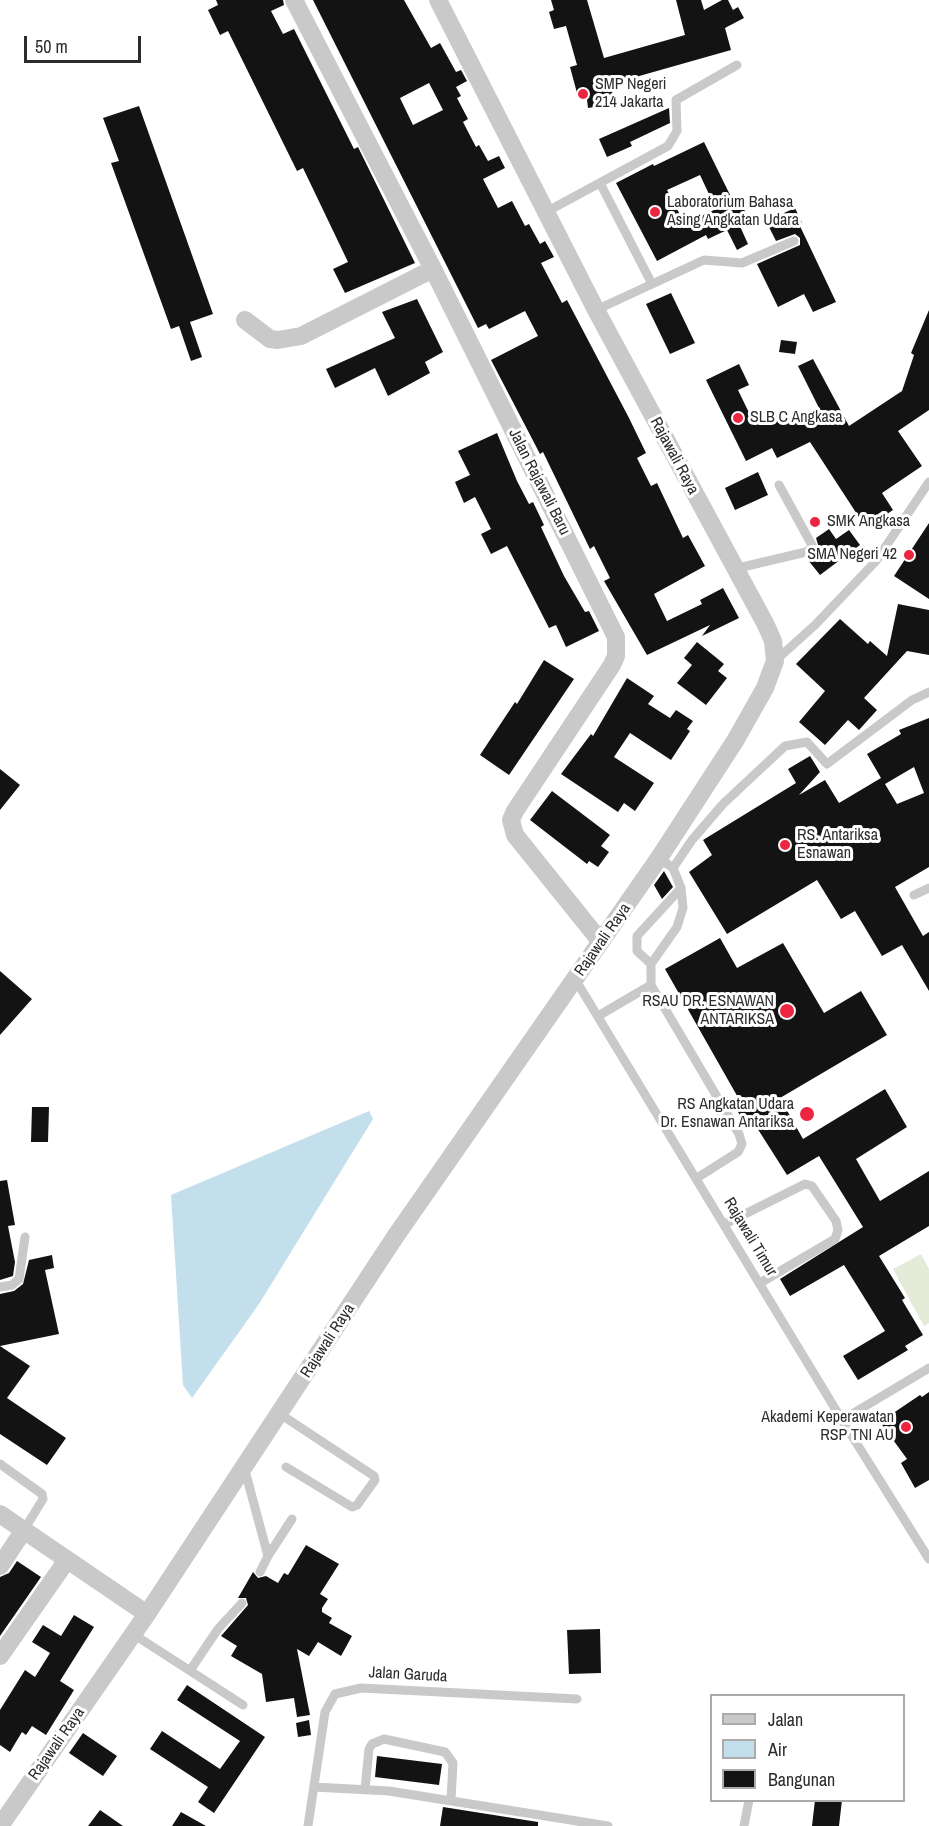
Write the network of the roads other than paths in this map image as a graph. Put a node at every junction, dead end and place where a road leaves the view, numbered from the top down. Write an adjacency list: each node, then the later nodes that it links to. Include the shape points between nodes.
1 (294, 0): 7 (street, Jalan Rajawali Baru)
2 (438, 0): 5 (street, Rajawali Raya)
3 (737, 65): 4 (lane, via 676,100 677,131 672,142)
4 (600, 183): 5 (lane); 8 (lane)
5 (546, 212): 9 (street, Rajawali Raya)
6 (794, 241): 8 (lane, via 742,263 704,260)
7 (433, 269): 10 (street, via 301,336 270,339); 20 (street, Jalan Rajawali Baru, via 616,637 612,665 511,820 515,835)
8 (652, 284): 9 (lane)
9 (596, 310): 13 (street, Rajawali Raya)
10 (245, 320)
11 (929, 482): 14 (lane, via 876,561)
12 (779, 485): 13 (lane, via 813,547)
13 (734, 569): 14 (street, Rajawali Raya, via 770,633)
14 (775, 661): 16 (street, Rajawali Raya, via 765,688)
15 (929, 693): 16 (lane, via 912,700 827,764 807,742 785,746)
16 (666, 863): 17 (lane); 20 (street, Rajawali Raya)
17 (681, 888): 21 (lane, via 680,919); 21 (lane, via 637,936 637,951)
18 (929, 888): 19 (lane)
19 (914, 895)
20 (601, 942): 22 (street, Rajawali Raya)
21 (651, 964): 23 (lane)
22 (575, 979): 24 (lane, Rajawali Timur); 31 (street, Rajawali Raya, via 395,1237)
23 (651, 985): 24 (lane); 25 (lane, via 741,1138 738,1152)
24 (598, 1016): 25 (lane, Rajawali Timur)
25 (697, 1178): 26 (lane, Rajawali Timur)
26 (724, 1224): 28 (lane, Rajawali Timur); 28 (lane, via 805,1184 812,1186 836,1221 835,1239)
27 (26, 1237): 29 (lane, via 20,1279)
28 (760, 1283): 32 (lane, Rajawali Timur)
29 (0, 1287)
30 (929, 1368): 32 (lane)
31 (280, 1414): 34 (street, Rajawali Raya); 35 (lane, via 375,1479 352,1507)
32 (842, 1420): 40 (lane, Rajawali Timur)
33 (0, 1464): 38 (lane, via 42,1494 43,1499)
34 (244, 1467): 39 (lane); 45 (street, Rajawali Raya)
35 (285, 1467)
36 (0, 1514): 38 (street)
37 (292, 1519): 39 (lane)
38 (24, 1530): 41 (street); 42 (street)
39 (268, 1556): 43 (lane)
40 (929, 1559)
41 (67, 1560): 45 (street); 47 (street)
42 (0, 1566)
43 (260, 1572)
44 (242, 1603): 48 (lane, via 218,1629)
45 (147, 1614): 46 (street, Rajawali Raya)
46 (133, 1634): 48 (lane); 54 (street, Rajawali Raya)
47 (0, 1656)
48 (191, 1669): 50 (lane)
49 (577, 1699): 51 (lane, Jalan Garuda, via 349,1689 335,1694 328,1702)
50 (243, 1705)
51 (314, 1787): 52 (lane); 57 (lane, Jalan Garuda)
52 (365, 1788): 53 (lane); 53 (lane, via 369,1749 384,1739 446,1752 453,1763)
53 (451, 1799): 58 (lane)
54 (7, 1802): 56 (street, Rajawali Raya)
55 (749, 1802): 59 (lane)
56 (0, 1826)
57 (308, 1826)
58 (608, 1826)
59 (744, 1826)

